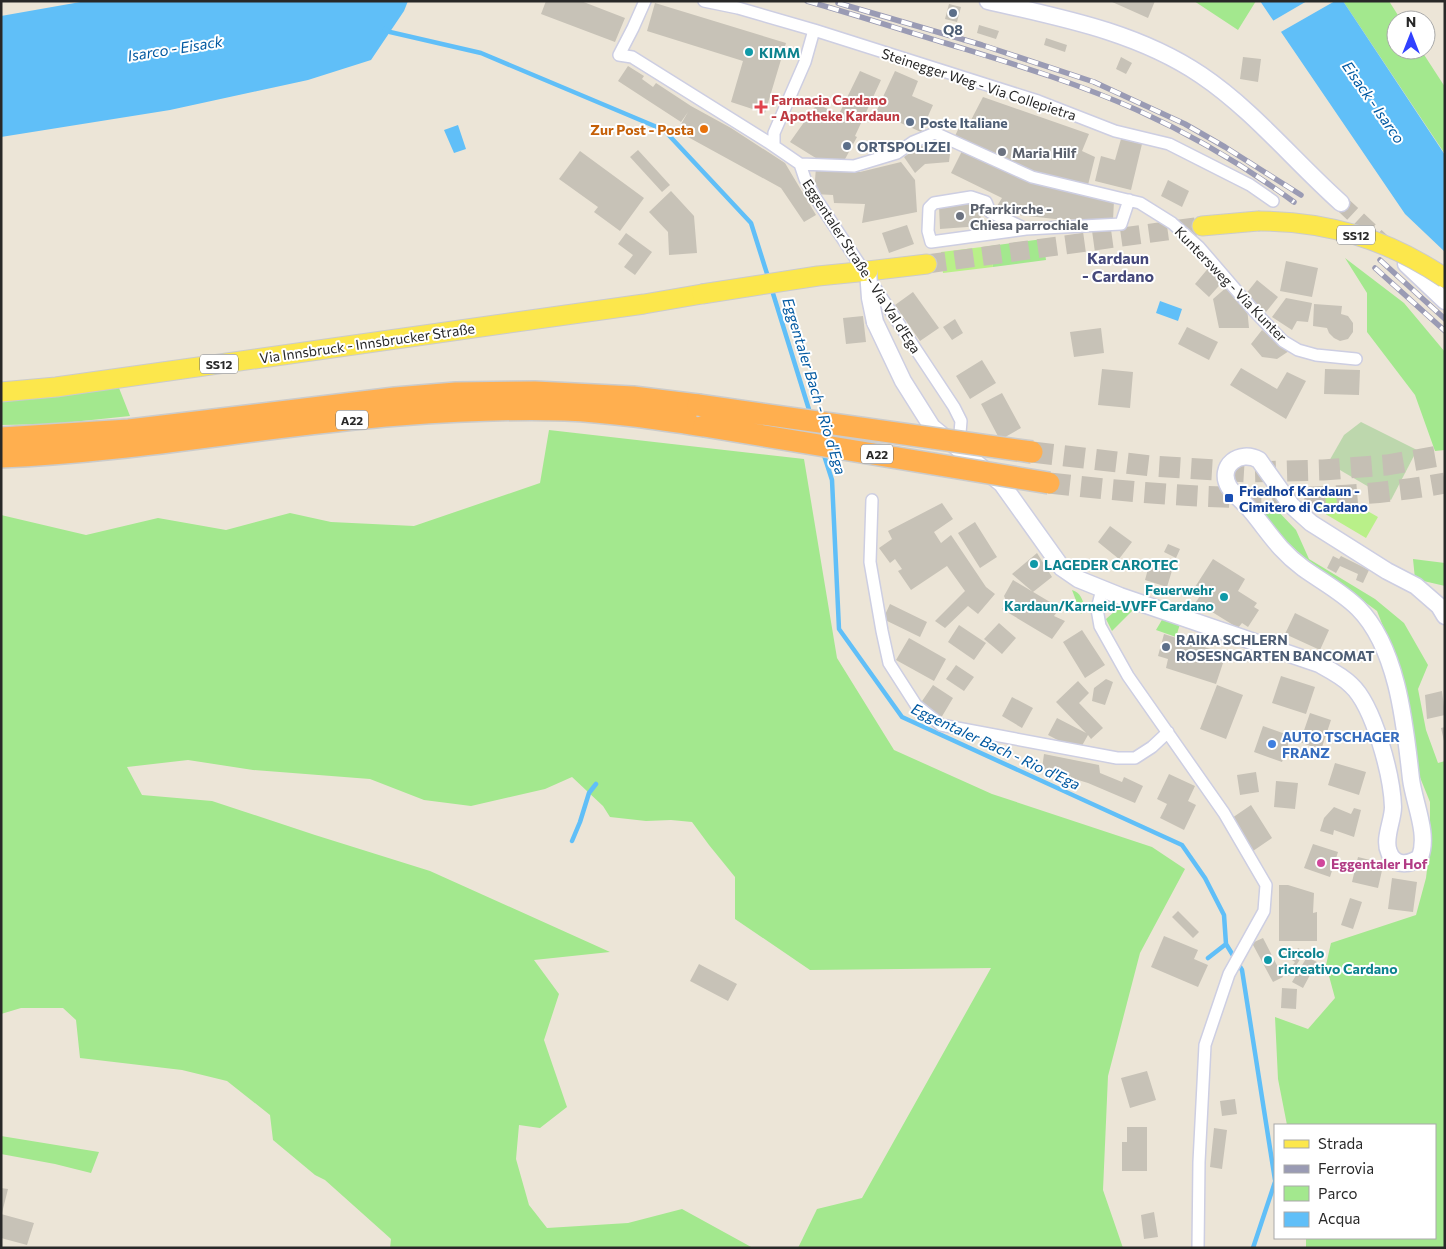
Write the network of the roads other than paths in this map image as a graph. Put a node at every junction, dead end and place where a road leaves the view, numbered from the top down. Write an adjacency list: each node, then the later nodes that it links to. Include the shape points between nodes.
1 (645, 1): 5 (street, Eggentaler Straße - Via Val d'Ega, via 619,55 632,57)
2 (704, 1): 4 (street, Steinegger Weg - Via Collepietra)
3 (988, 1): 9 (street, via 1100,27 1140,42 1202,75 1246,112)
4 (814, 30): 5 (street, via 805,62 774,133); 8 (street, Steinegger Weg - Via Collepietra, via 1038,100 1115,131 1168,144)
5 (774, 145): 6 (street, Eggentaler Straße - Via Val d'Ega)
6 (800, 164): 7 (street, Kuntersweg - Via Kunter, via 854,166 897,153 935,133 1032,177); 20 (street, Eggentaler Straße - Via Val d'Ega, via 815,197 954,407 961,422)
7 (1129, 200): 11 (street, via 1121,224); 17 (street, Kuntersweg - Via Kunter, via 1172,222 1199,247 1283,341 1316,355)
8 (1273, 201)
9 (1341, 203)
10 (1202, 226): 15 (main road, SS12, bridge, via 1258,221 1314,224 1348,232 1402,253)
11 (1026, 229): 11 (street, via 990,212 986,202 970,197 934,203 929,208 931,242)
12 (927, 264): 14 (main road, SS12)
13 (1406, 264): 16 (street)
14 (868, 271): 18 (main road, Via Innsbruck - Innsbrucker Straße / SS12, bridge, via 56,387); 20 (street, bridge, via 875,322 903,380 932,428)
15 (1445, 278)
16 (1445, 301)
17 (1356, 359)
18 (1, 392)
19 (1, 438): 21 (highway, A22, bridge, via 129,430 396,398 535,392 698,405)
20 (958, 449): 25 (street, via 1002,484 1062,568)
21 (1032, 452)
22 (1, 457): 23 (highway, A22, bridge, via 70,454 398,415 565,410 704,426)
23 (1049, 483)
24 (872, 500): 27 (street, via 870,562 889,663 916,705 941,725 1117,758 1136,758)
25 (1102, 589): 26 (street, via 1319,664 1352,686 1364,703 1386,762 1392,789 1388,850 1398,863 1407,864 1420,857 1424,849 1423,838 1395,681 1384,649 1358,608 1284,552 1270,537 1227,483 1231,462 1244,456 1259,460 1291,505 1311,523 1416,586 1439,606); 27 (street, via 1097,609 1100,626 1128,676)
26 (1445, 616)
27 (1168, 732): 28 (street, via 1224,813 1266,885 1264,910 1229,974 1204,1045)
28 (1198, 1248)

